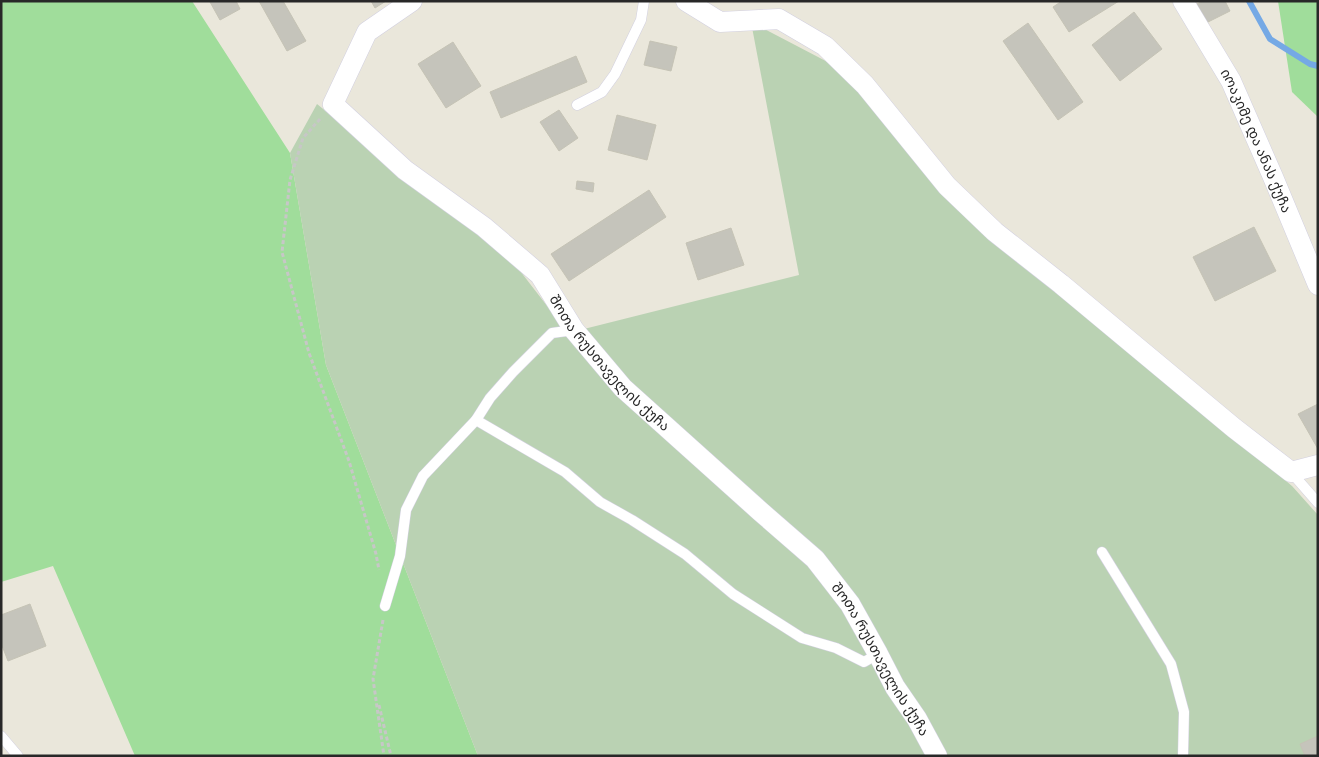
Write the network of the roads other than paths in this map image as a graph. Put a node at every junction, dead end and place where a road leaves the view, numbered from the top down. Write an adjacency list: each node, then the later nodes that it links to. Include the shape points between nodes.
1 (412, 1): 7 (street, შოთა რუსთაველის ქუჩა, via 367,32 333,104 405,170 484,227 540,275)
2 (644, 1): 5 (lane, via 641,20 615,74 602,92)
3 (686, 1): 10 (street, via 720,22 779,19 825,46 865,85 947,186 995,232)
4 (1183, 1): 6 (street, იოაკიმე და ანას ქუჩა, via 1231,81)
5 (577, 105)
6 (1318, 285)
7 (574, 330): 8 (lane, via 552,333 496,391); 14 (street, შოთა რუსთაველის ქუჩა, via 622,388 815,559 850,604)
8 (476, 420): 13 (lane, via 423,476 406,510 400,556); 14 (lane, via 566,472 600,502 685,554 733,594 802,638 836,648 864,662)
9 (1318, 465): 10 (street)
10 (1291, 472): 11 (lane)
11 (1318, 503)
12 (1102, 552): 18 (lane, via 1171,664 1184,712)
13 (385, 606)
14 (878, 654): 17 (street, შოთა რუსთაველის ქუჩა)
15 (1, 736): 16 (lane)
16 (18, 756)
17 (936, 756)
18 (1183, 756)

